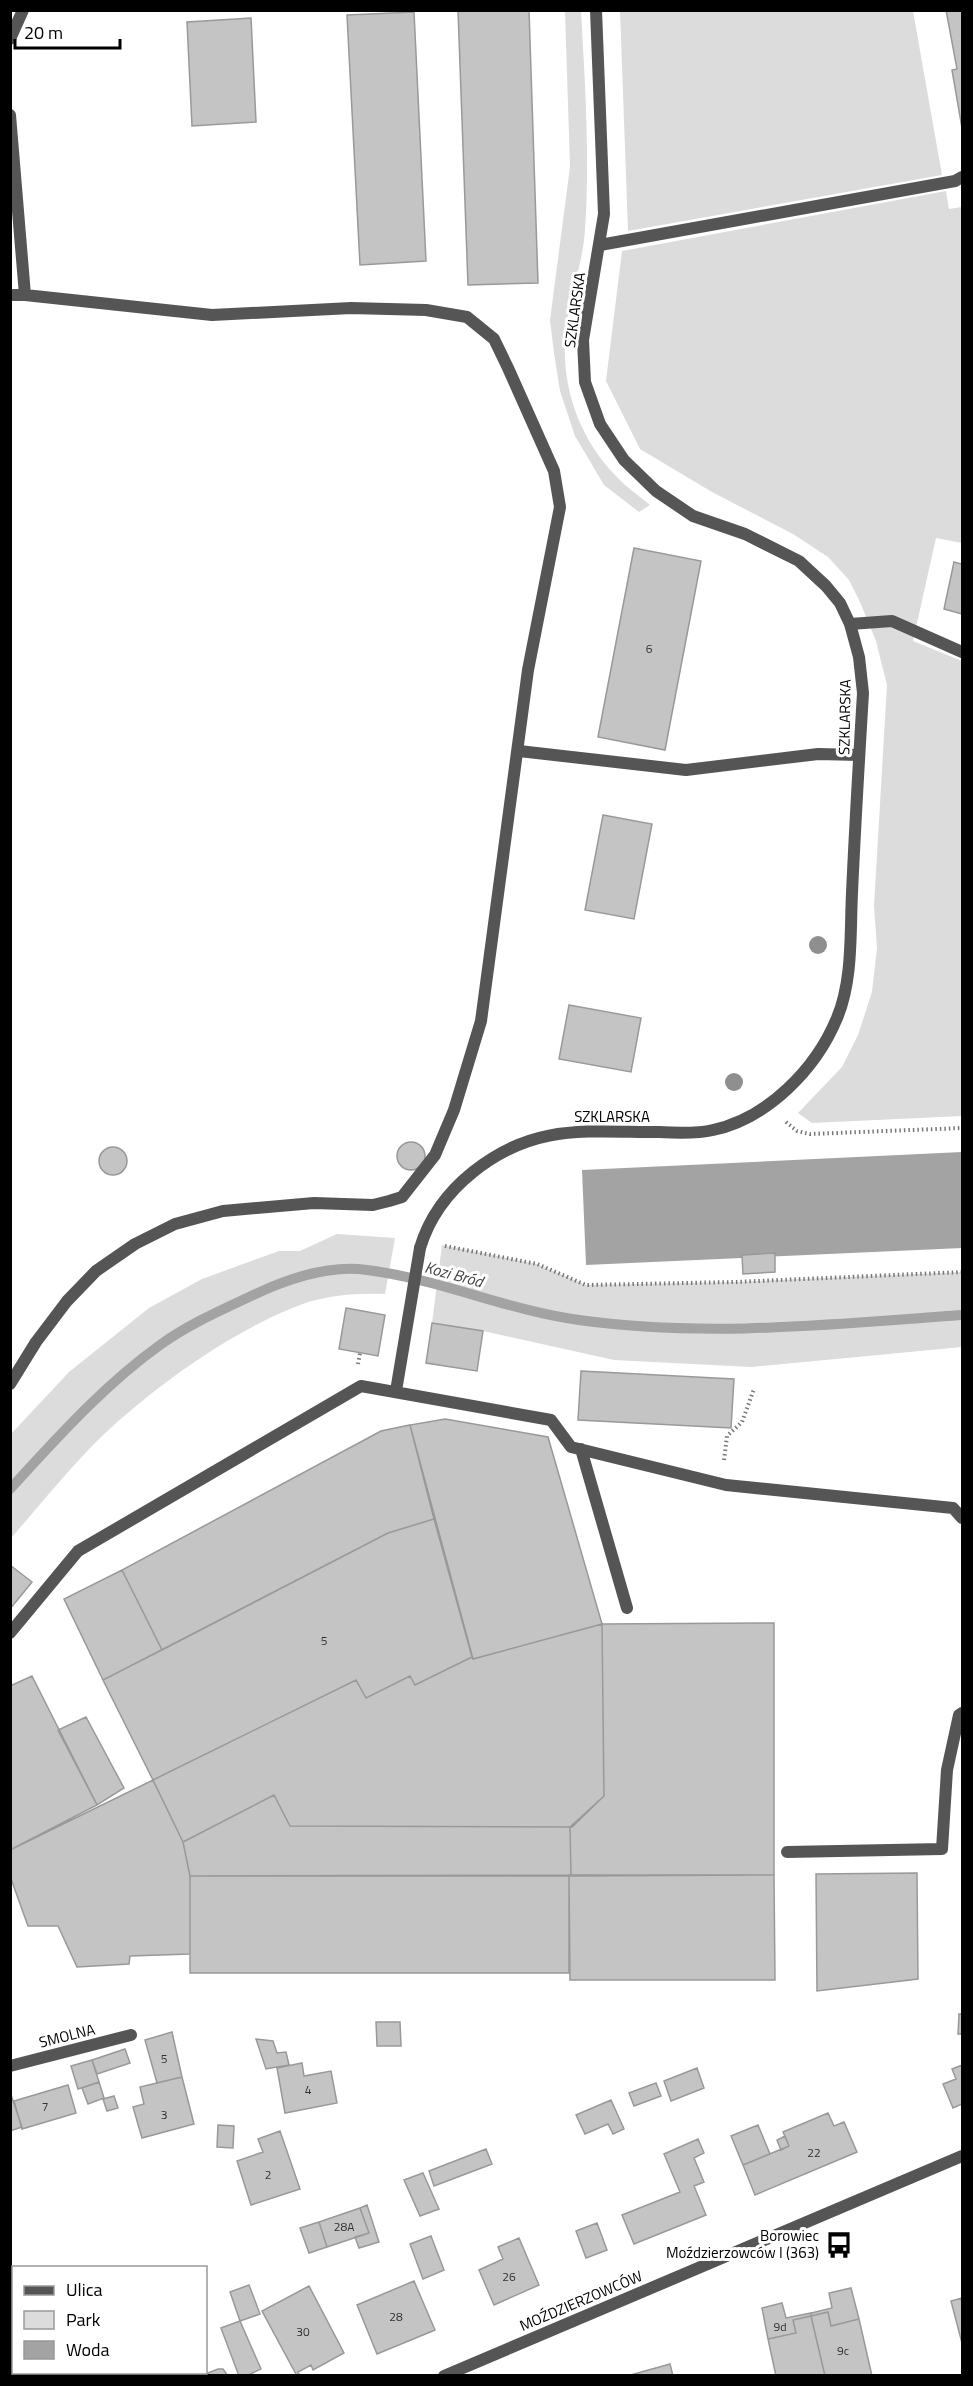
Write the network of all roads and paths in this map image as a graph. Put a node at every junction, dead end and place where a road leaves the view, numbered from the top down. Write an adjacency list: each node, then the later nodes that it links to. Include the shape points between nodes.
1 (33, 10): 3 (street)
2 (596, 10): 7 (street, SZKLARSKA, via 604,214)
3 (23, 11): 4 (street)
4 (10, 39)
5 (10, 115): 8 (street)
6 (963, 177): 7 (street)
7 (600, 245): 10 (street, SZKLARSKA, via 583,340 585,382 600,424 618,451 656,491 693,516 745,534 799,561 840,603)
8 (25, 295): 9 (street); 12 (street, via 212,315 351,308 426,310 467,317 494,339 554,471 560,507 528,670)
9 (10, 296)
10 (850, 624): 11 (street, via 892,621); 13 (street, SZKLARSKA, via 863,693)
11 (963, 652)
12 (519, 751): 13 (street, via 686,770 818,754); 18 (street, via 481,1021 454,1110 435,1155 414,1184 402,1197 374,1205 314,1203 223,1211 175,1224 135,1244 96,1271 36,1342)
13 (860, 755): 14 (street, SZKLARSKA, via 844,995 829,1036)
14 (773, 1101): 15 (path, via 797,1131 810,1134); 16 (street, SZKLARSKA, via 713,1131 565,1132 513,1145 459,1183 437,1210)
15 (963, 1128)
16 (421, 1242): 17 (path, via 537,1264 586,1285); 20 (street, SZKLARSKA)
17 (963, 1272)
18 (10, 1384)
19 (754, 1389): 22 (path, via 742,1422 728,1436 724,1464)
20 (396, 1391): 21 (street, via 551,1420 571,1447); 25 (street, via 361,1386 78,1551)
21 (581, 1449): 23 (street, via 726,1485 953,1508); 24 (street)
22 (713, 1461)
23 (963, 1518)
24 (627, 1608)
25 (10, 1633)
26 (963, 1713): 27 (street, via 959,1716 947,1770 942,1849)
27 (788, 1852)
28 (130, 2035): 29 (street, SMOLNA)
29 (10, 2066)
30 (963, 2156): 31 (street, MOŹDZIERZOWCÓW)
31 (444, 2376)

